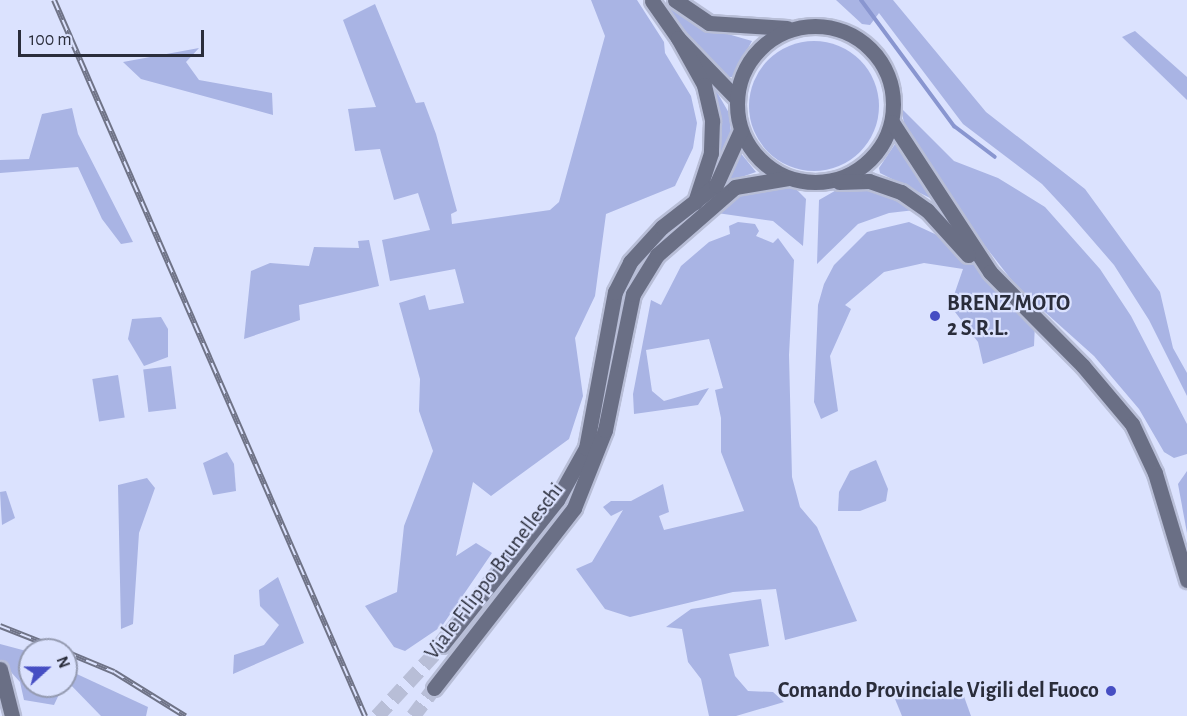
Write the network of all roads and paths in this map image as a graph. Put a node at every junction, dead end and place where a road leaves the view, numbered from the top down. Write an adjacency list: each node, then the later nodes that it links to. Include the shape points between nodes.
1 (675, 0): 3 (main road, via 709,23 746,29)
2 (652, 1): 4 (main road)
3 (796, 28): 5 (main road, via 773,38 755,54 742,75); 6 (main road, via 832,28 867,45 890,80)
4 (678, 38): 5 (main road); 10 (main road, via 704,85 712,121 711,153)
5 (737, 99): 7 (main road)
6 (892, 122): 9 (main road, via 883,144 867,163 847,176); 11 (main road)
7 (741, 130): 8 (main road, via 760,159); 10 (main road, Viale Filippo Brunelleschi, via 716,185)
8 (788, 178): 9 (main road); 15 (main road, Viale Filippo Brunelleschi, via 735,187 657,255 633,294 605,430 574,508)
9 (824, 182): 11 (main road, via 869,181 901,192 927,210 979,267)
10 (695, 202): 13 (main road, Viale Filippo Brunelleschi, via 662,227 630,262 615,292 586,448 557,500)
11 (990, 272): 12 (main road, via 1083,366 1131,424 1155,473)
12 (1187, 580)
13 (442, 645)
14 (0, 669): 16 (main road)
15 (434, 688)
16 (13, 716)

